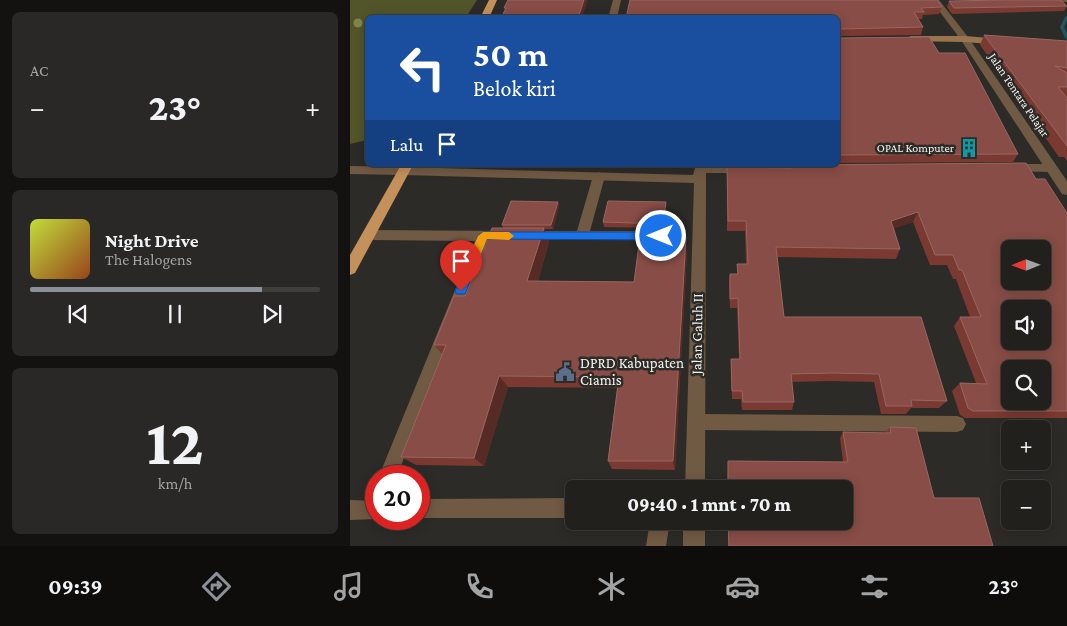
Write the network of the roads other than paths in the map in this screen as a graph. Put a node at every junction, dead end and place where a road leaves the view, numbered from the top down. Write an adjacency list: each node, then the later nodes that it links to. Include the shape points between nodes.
1 (493, 0): 6 (highway)
2 (617, 0): 7 (street)
3 (1067, 0): 4 (lane)
4 (1039, 1)
5 (940, 2): 8 (street, Jalan Tentara Pelajar)
6 (486, 15)
7 (613, 15)
8 (965, 39): 9 (main road); 10 (main road); 13 (street, Jalan Tentara Pelajar)
9 (904, 40)
10 (1011, 42)
11 (406, 168): 15 (street); 16 (street); 19 (highway)
12 (993, 168): 13 (street)
13 (1052, 168): 18 (street, Jalan Tentara Pelajar)
14 (760, 169): 17 (street, via 702,169 699,171)
15 (350, 170)
16 (599, 176): 17 (street); 21 (lane)
17 (700, 179): 24 (street, Jalan Galuh II)
18 (1067, 191)
19 (369, 235): 20 (lane); 23 (highway)
20 (483, 236): 21 (lane); 26 (lane)
21 (582, 236): 22 (lane)
22 (661, 236)
23 (350, 269)
24 (696, 422): 25 (lane); 27 (street, Jalan Galuh II)
25 (957, 424)
26 (392, 465)
27 (695, 480)
28 (565, 508): 30 (lane)
29 (365, 509): 31 (lane)
30 (430, 509)
31 (350, 510)
32 (659, 530): 34 (lane)
33 (694, 530): 35 (street)
34 (656, 546)
35 (694, 546)

